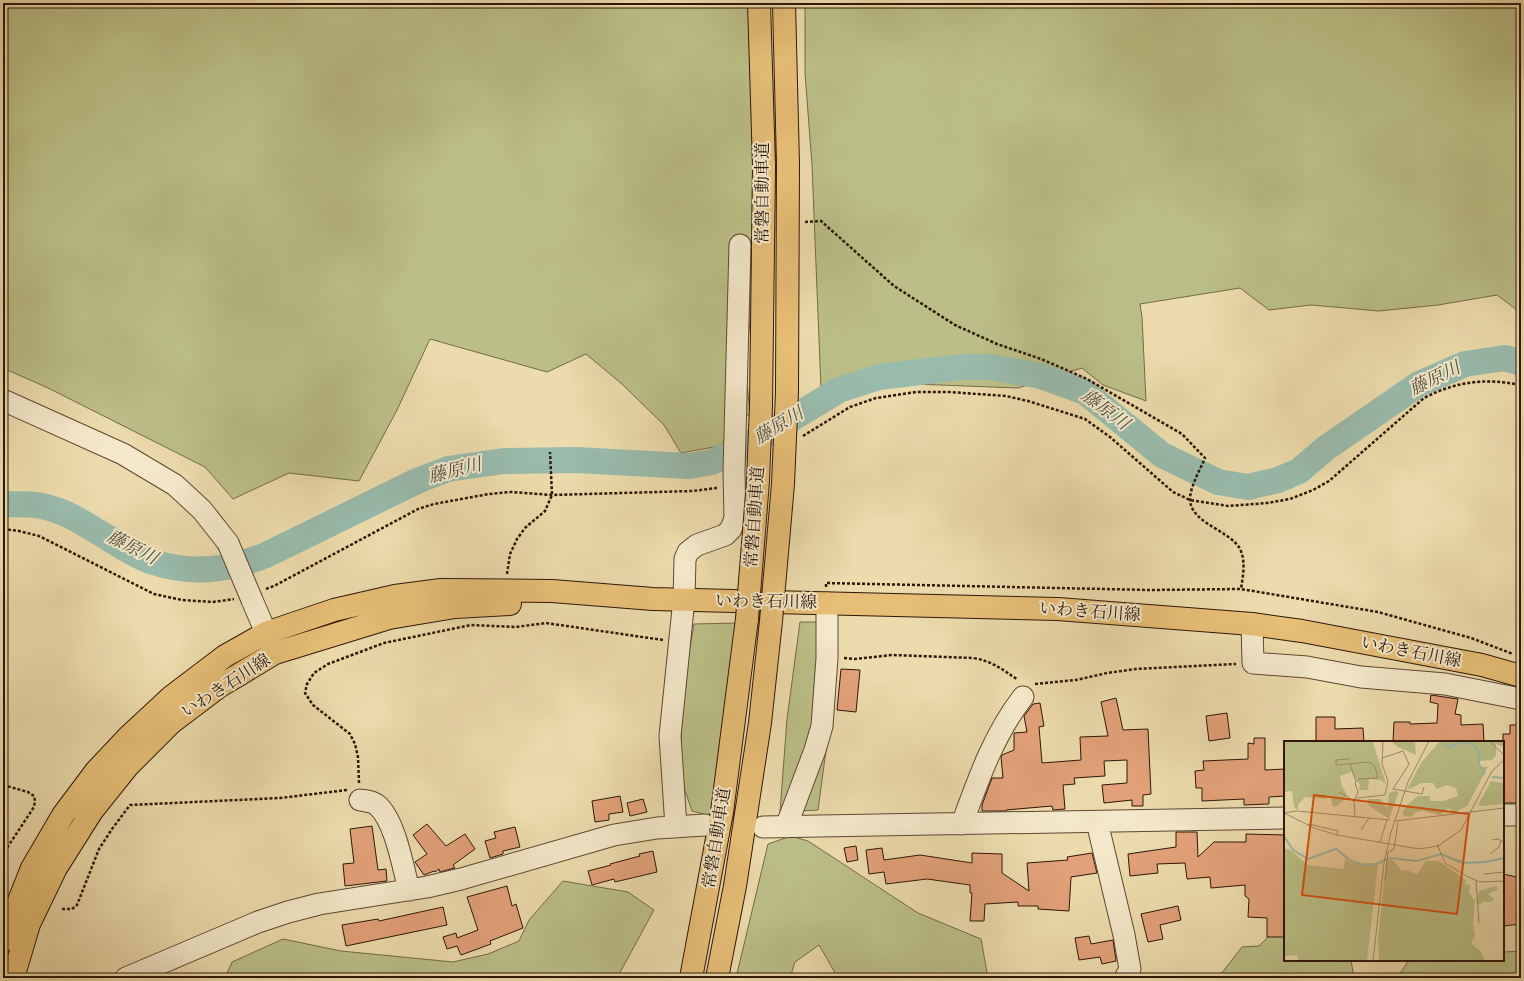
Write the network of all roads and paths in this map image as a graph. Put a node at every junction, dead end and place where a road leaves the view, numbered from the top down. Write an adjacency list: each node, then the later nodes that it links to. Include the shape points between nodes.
1 (759, 3): 46 (main road, 常磐自動車道, bridge, via 764,166 758,481 747,619 722,812)
2 (784, 3): 47 (main road, 常磐自動車道, bridge, via 788,164 787,392 783,484 760,723 735,886)
3 (798, 222): 11 (path, via 821,221 894,286 955,325 1087,379 1182,434 1205,458)
4 (740, 245): 9 (street)
5 (1521, 385): 11 (path, via 1478,381 1440,390 1424,398 1329,481 1290,499 1228,506)
6 (3, 400): 15 (street, bridge, via 123,454 175,486 202,510 228,544)
7 (800, 438): 11 (path, via 850,407 876,398 916,392 1006,396 1085,419 1173,492)
8 (550, 452): 10 (path)
9 (734, 476): 10 (path, via 715,489); 17 (street, via 735,518 732,529 726,535 697,545 688,552 685,559)
10 (552, 495): 14 (path, via 544,511 517,539 510,554); 15 (path, via 511,492 489,494 418,509)
11 (1190, 500): 13 (path, via 1198,517 1236,543 1241,550 1244,573)
12 (3, 529): 15 (path, via 39,536 154,594 190,601 213,602)
13 (1241, 589)
14 (504, 591): 16 (main road, いわき石川線, via 552,591); 20 (main road, いわき石川線, via 442,590 395,596 334,610)
15 (250, 597): 20 (street)
16 (653, 599): 17 (main road, いわき石川線); 22 (main road, いわき石川線, via 455,607 389,618)
17 (684, 599): 18 (main road, いわき石川線); 21 (street)
18 (827, 603): 19 (main road, いわき石川線, via 1058,609); 23 (street)
19 (1252, 624): 24 (street); 25 (main road, いわき石川線, via 1482,665)
20 (266, 633): 22 (street); 42 (main road, いわき石川線, via 225,656 171,697 96,771 63,815 32,868)
21 (679, 643): 29 (path, via 546,623 516,627 471,625 384,643 328,664 314,673 305,693 313,705 350,734 358,756); 36 (street, via 670,736)
22 (275, 653): 44 (main road, いわき石川線, via 220,686 170,723 128,766 92,811 56,868 29,924)
23 (827, 658): 26 (path, via 855,659 892,655 973,658 994,663); 38 (street, via 822,726)
24 (1253, 662): 26 (path, via 1136,669); 27 (street, via 1307,667 1361,677 1445,684)
25 (1521, 676)
26 (1026, 688): 34 (street, via 982,772)
27 (1521, 699)
28 (3, 785): 39 (path, via 28,792 34,796 35,801 34,807)
29 (359, 794): 40 (street, via 377,804 386,815); 41 (path, via 130,805 99,850 77,905 72,909)
30 (1504, 815): 31 (street)
31 (1521, 815)
32 (1284, 818): 33 (street)
33 (1097, 822): 34 (street); 43 (street)
34 (962, 824): 38 (street)
35 (705, 825): 36 (street)
36 (676, 827): 40 (street, via 614,835 461,879)
37 (762, 827): 38 (street)
38 (786, 827)
39 (3, 854)
40 (409, 890): 45 (street, via 319,904 288,912 258,922)
41 (62, 909)
42 (3, 941)
43 (1133, 976)
44 (13, 978)
45 (126, 978)
46 (691, 978)
47 (717, 978)

